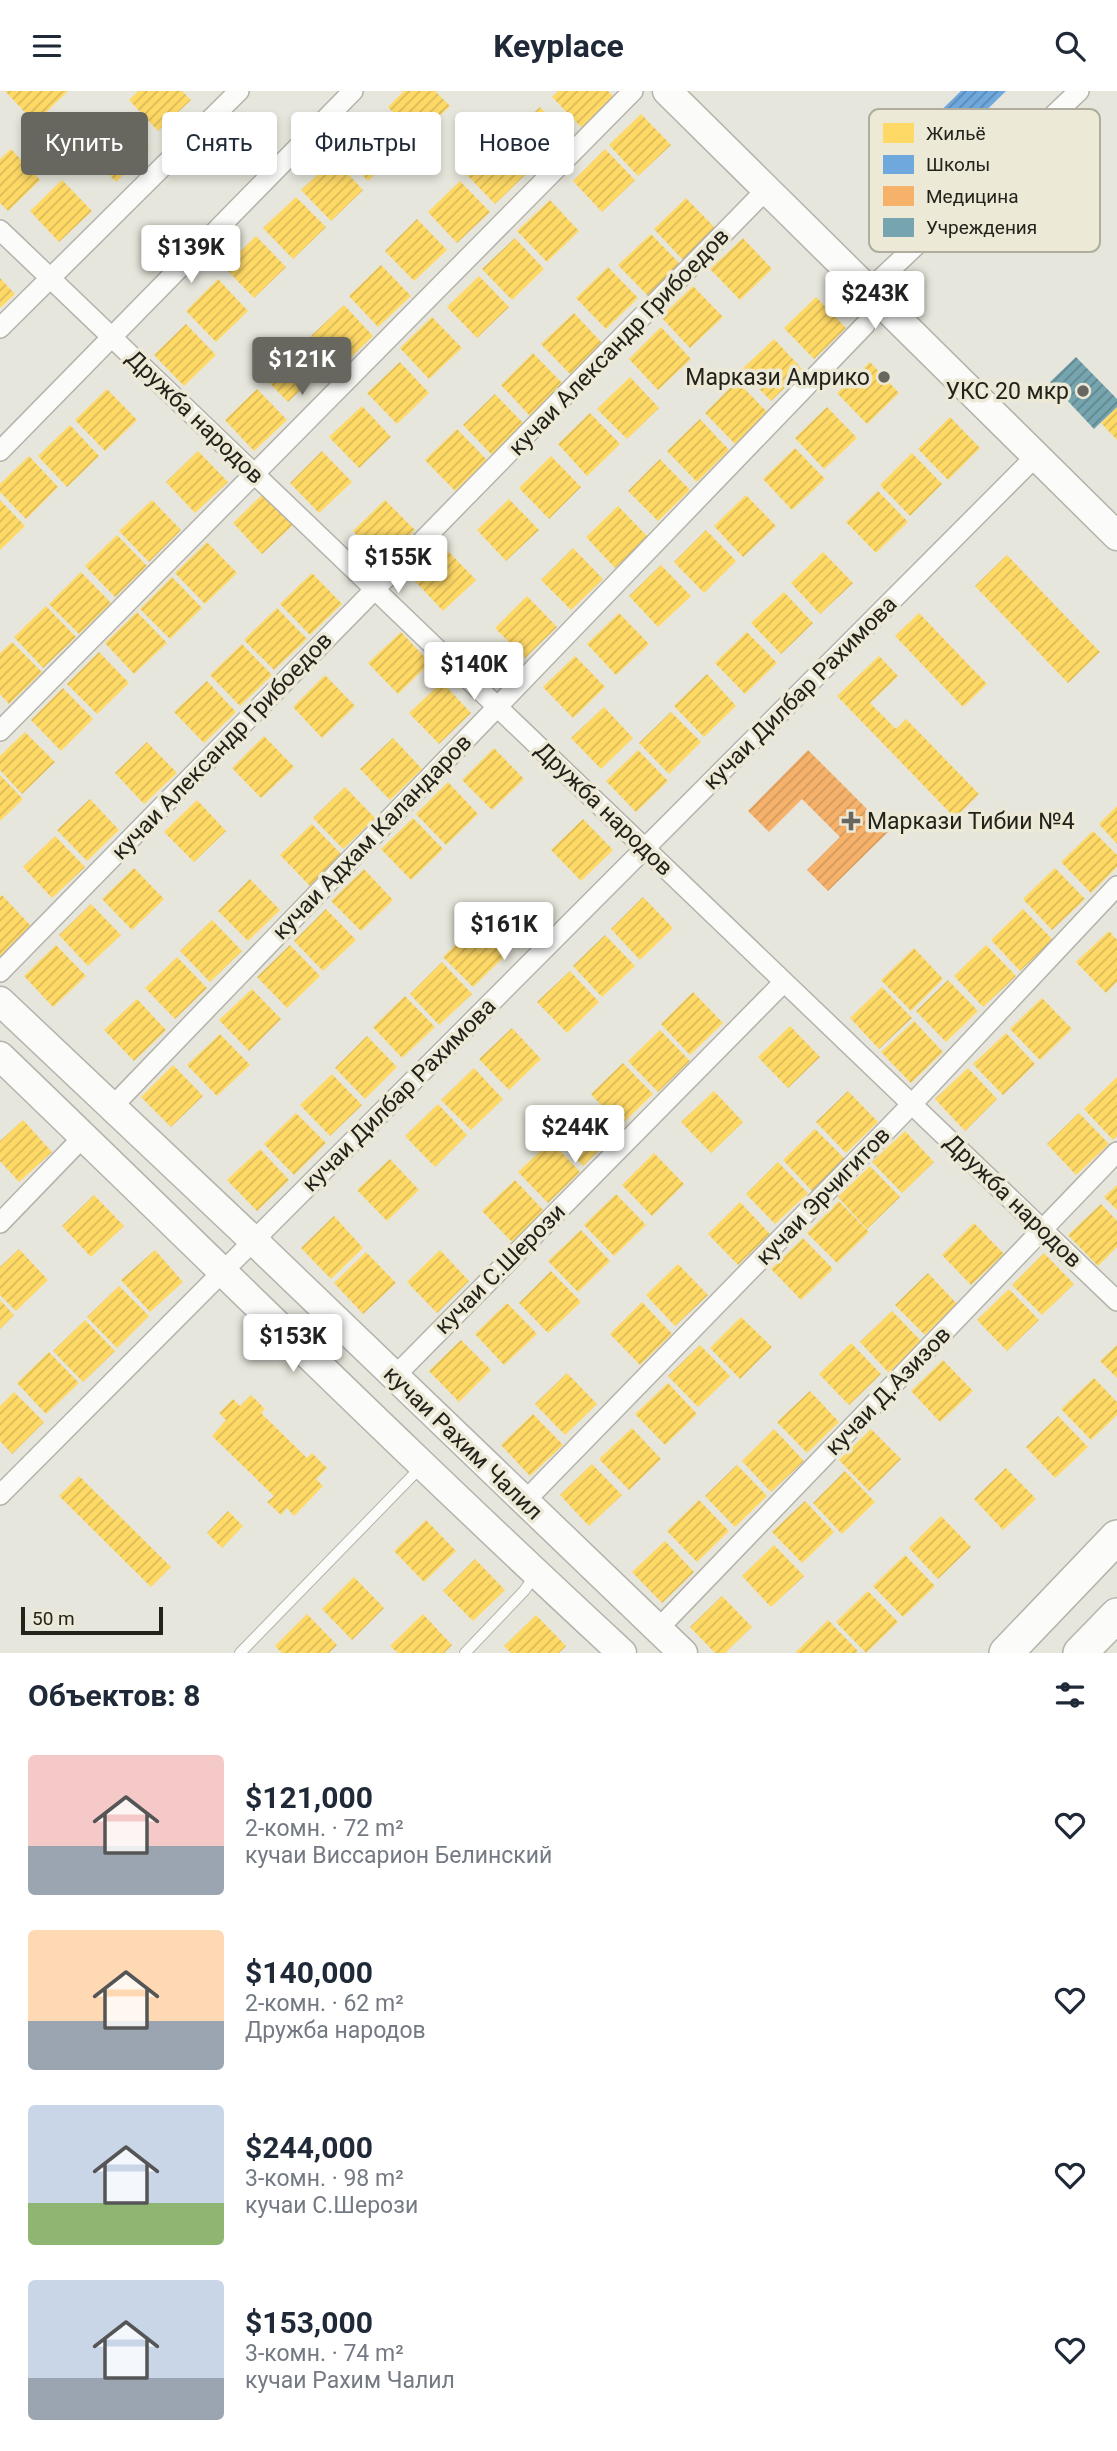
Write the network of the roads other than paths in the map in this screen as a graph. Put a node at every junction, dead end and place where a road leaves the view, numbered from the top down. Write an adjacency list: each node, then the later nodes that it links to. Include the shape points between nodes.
1 (239, 91): 10 (street)
2 (353, 91): 14 (street)
3 (633, 91): 17 (street)
4 (667, 91): 7 (main road)
5 (1079, 91): 6 (street)
6 (1060, 109)
7 (766, 190): 11 (main road); 19 (street, кучаи Александр Грибоедов)
8 (0, 230): 10 (street, Дружба народов)
9 (909, 252): 11 (street)
10 (50, 277): 13 (street); 14 (street, Дружба народов)
11 (874, 285): 16 (main road)
12 (865, 325): 20 (street, кучаи Адхам Каландаров)
13 (0, 328)
14 (112, 337): 15 (street); 17 (street, Дружба народов)
15 (0, 451)
16 (1035, 456): 18 (main road); 22 (street, кучаи Дилбар Рахимова)
17 (254, 474): 19 (street, Дружба народов); 21 (street)
18 (1117, 536)
19 (375, 590): 20 (street, Дружба народов); 24 (street, кучаи Александр Грибоедов)
20 (497, 707): 22 (street, Дружба народов); 29 (street, кучаи Адхам Каландаров)
21 (0, 731)
22 (645, 848): 25 (street, Дружба народов); 34 (street, кучаи Дилбар Рахимова)
23 (1117, 886): 28 (street, кучаи Эрчигитов)
24 (0, 972)
25 (784, 982): 28 (street, Дружба народов); 37 (street, кучаи С.Шерози)
26 (0, 1001): 29 (main road, кучаи Рахим Чалил)
27 (0, 1056): 30 (main road, кучаи Рахим Чалил)
28 (912, 1104): 33 (street, Дружба народов); 40 (street, кучаи Эрчигитов)
29 (112, 1107): 34 (main road, кучаи Рахим Чалил)
30 (84, 1136): 32 (street); 35 (main road, кучаи Рахим Чалил)
31 (1117, 1152): 33 (street, кучаи Д.Азизов)
32 (0, 1223)
33 (1043, 1230): 36 (street, Дружба народов); 44 (street, кучаи Д.Азизов)
34 (254, 1241): 35 (street, кучаи Дилбар Рахимова); 37 (main road, кучаи Рахим Чалил)
35 (221, 1272): 38 (main road, кучаи Рахим Чалил); 39 (street, кучаи Дилбар Рахимова)
36 (1117, 1301)
37 (394, 1377): 40 (main road, кучаи Рахим Чалил)
38 (424, 1464): 42 (main road, кучаи Рахим Чалил); 45 (lane)
39 (0, 1495)
40 (524, 1501): 44 (main road, кучаи Рахим Чалил)
41 (1117, 1537): 49 (highway)
42 (537, 1574): 46 (lane); 47 (main road, кучаи Рахим Чалил)
43 (1117, 1615): 50 (highway)
44 (658, 1629): 48 (main road, кучаи Рахим Чалил)
45 (240, 1653)
46 (465, 1653)
47 (622, 1653)
48 (683, 1653)
49 (1006, 1653)
50 (1080, 1653)

